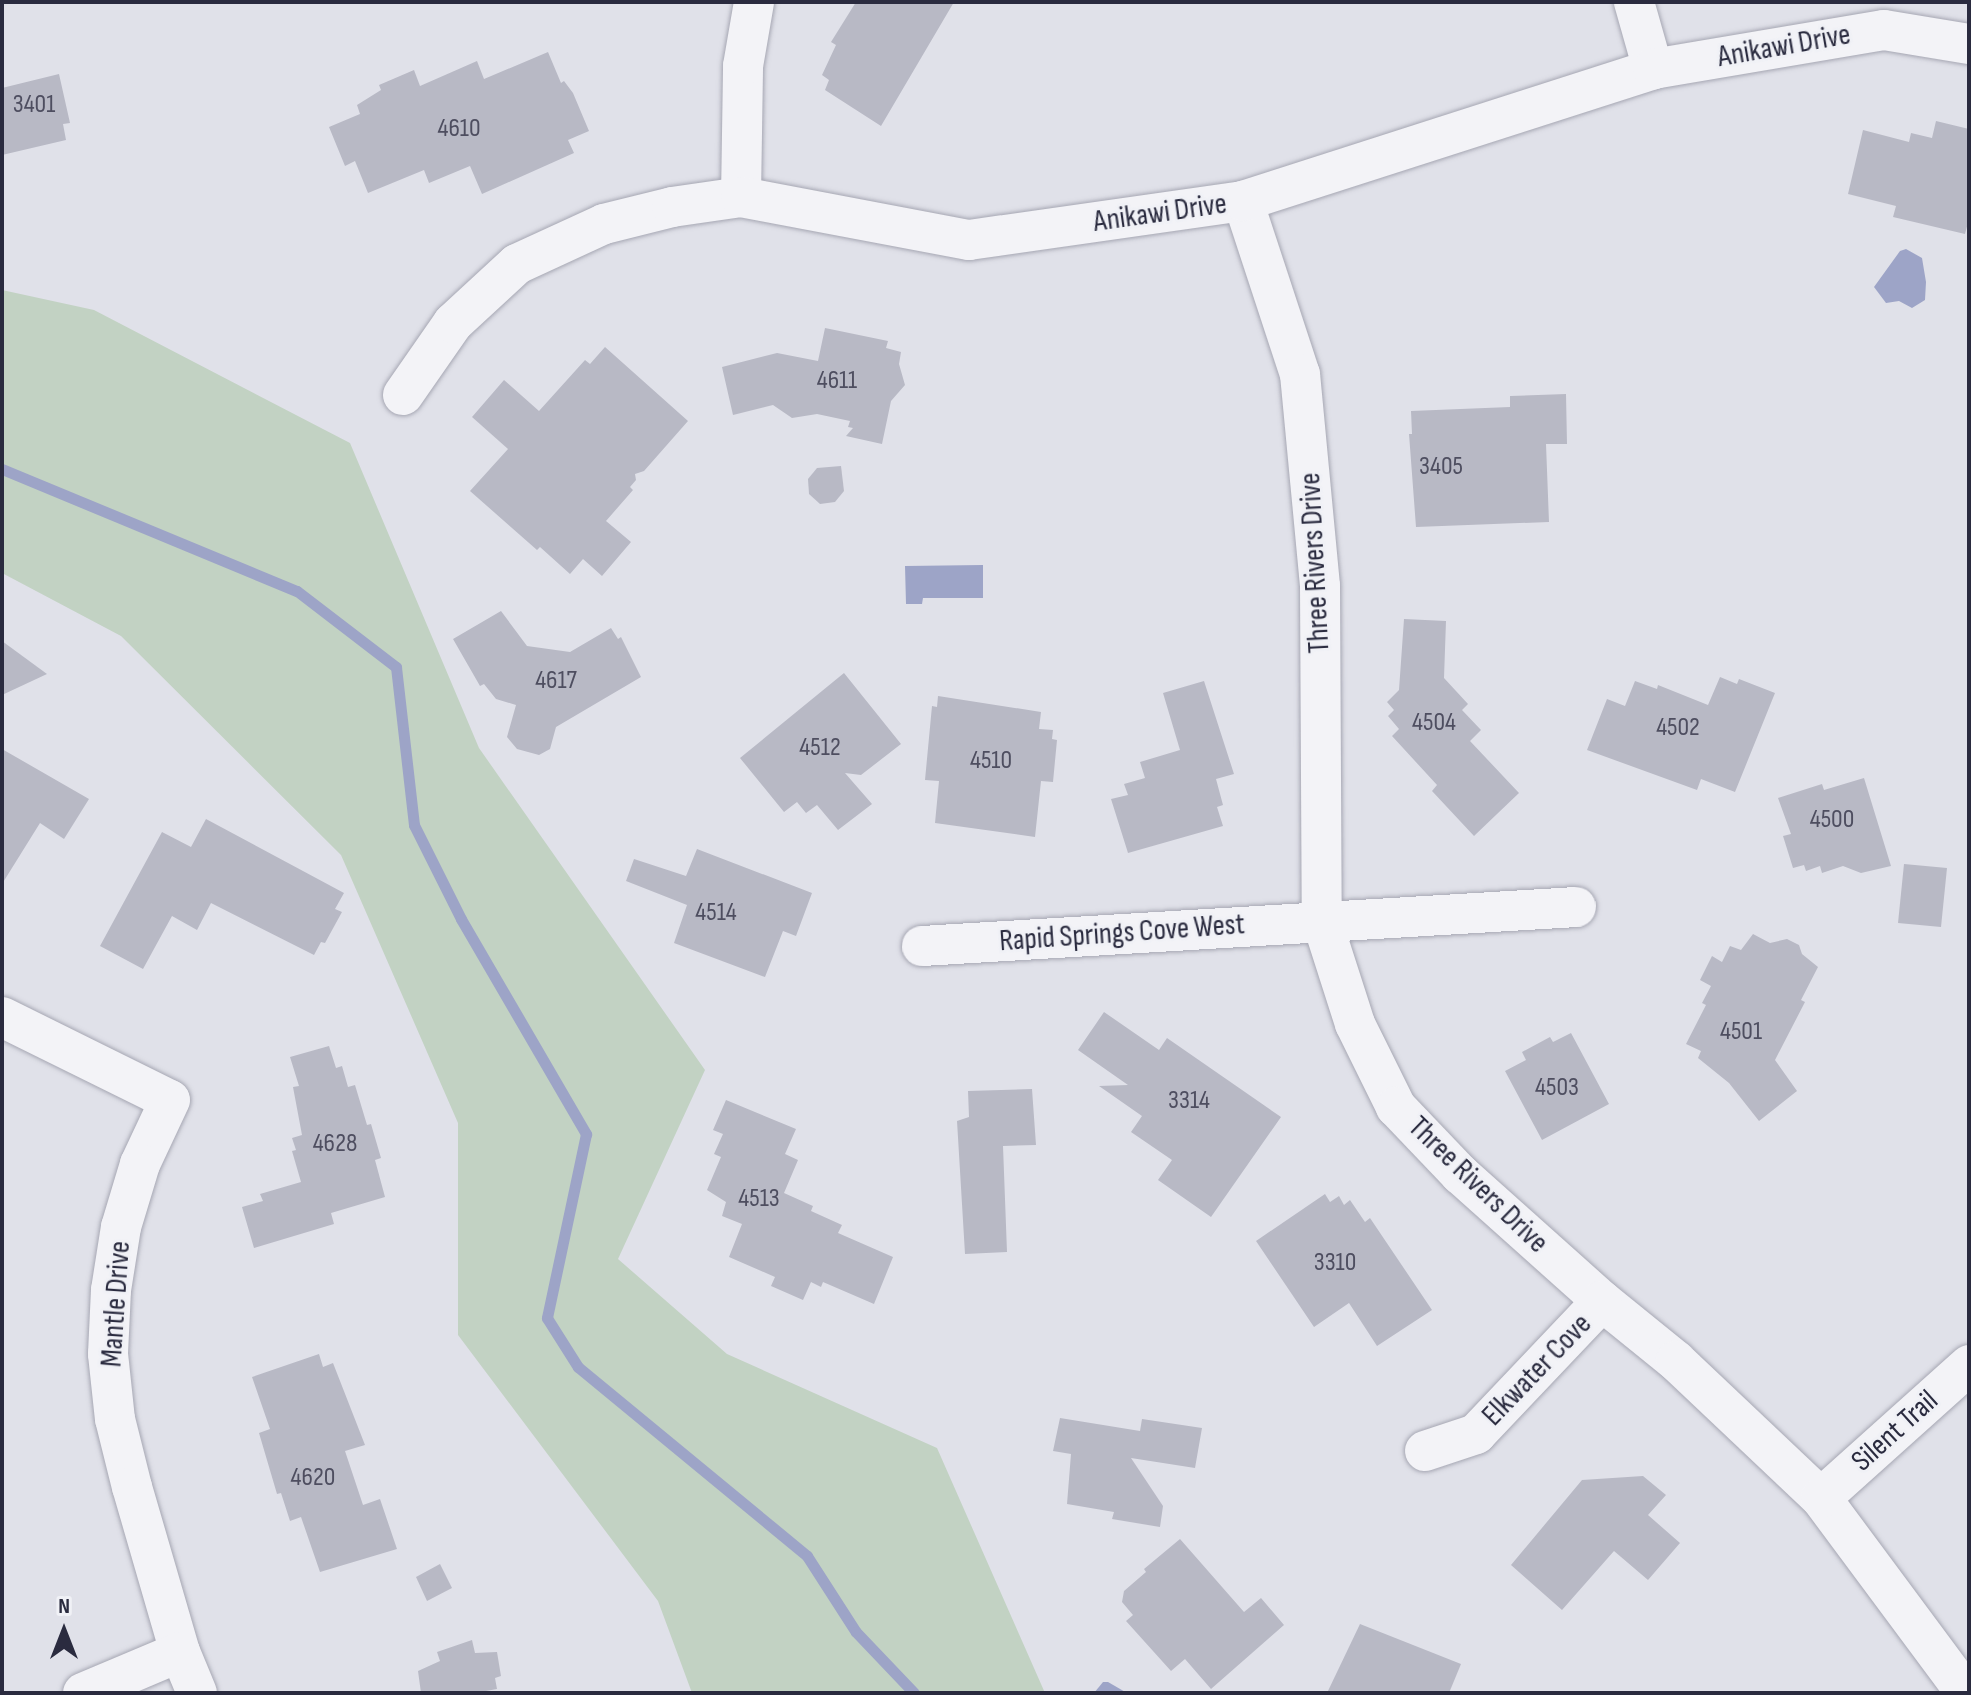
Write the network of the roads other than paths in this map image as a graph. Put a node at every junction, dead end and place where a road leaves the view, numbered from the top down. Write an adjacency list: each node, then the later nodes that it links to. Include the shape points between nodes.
1 (754, 2): 5 (street, via 743,66)
2 (1634, 2): 4 (street)
3 (1969, 44): 4 (street, Anikawi Drive, via 1884,30)
4 (1653, 69): 6 (street, Anikawi Drive)
5 (741, 197): 6 (street, Anikawi Drive, via 969,240); 7 (street, Anikawi Drive, via 604,224 517,264 453,323)
6 (1243, 201): 9 (street, Three Rivers Drive, via 1300,374 1320,586)
7 (403, 395)
8 (1576, 907): 9 (street, Rapid Springs Cove West)
9 (1322, 921): 10 (street, Rapid Springs Cove West); 12 (street, Three Rivers Drive, via 1355,1024 1396,1107 1460,1174)
10 (922, 946)
11 (2, 1017): 16 (street, Mantle Drive, via 170,1100 140,1164 121,1227 108,1354 122,1446)
12 (1602, 1301): 14 (street, Elkwater Cove, via 1476,1434); 15 (street, Three Rivers Drive, via 1676,1361)
13 (1969, 1365): 15 (street, Silent Trail)
14 (1425, 1451)
15 (1821, 1498): 19 (street, Three Rivers Drive)
16 (180, 1652): 17 (street); 18 (street, Mantle Drive)
17 (83, 1693)
18 (197, 1693)
19 (1966, 1693)

